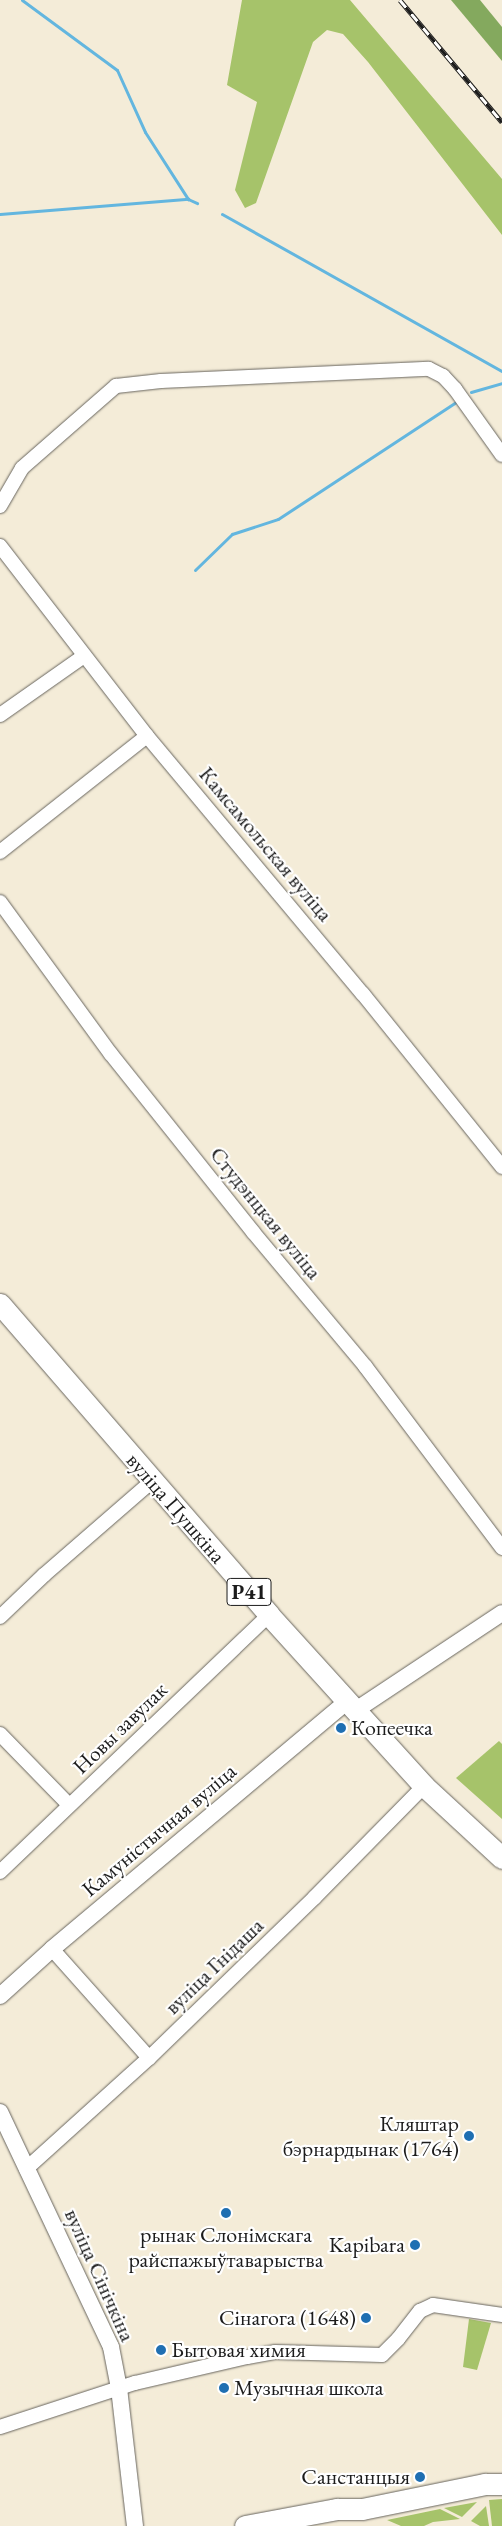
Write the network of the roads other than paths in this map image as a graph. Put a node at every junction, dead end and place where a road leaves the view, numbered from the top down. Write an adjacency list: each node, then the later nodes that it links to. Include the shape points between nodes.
1 (502, 455): 2 (street, via 455,389 443,376 429,369 198,379 116,386 22,468)
2 (0, 506)
3 (0, 546): 4 (street, Камсамольская вуліца)
4 (84, 656): 5 (street); 6 (street, Камсамольская вуліца)
5 (0, 714)
6 (147, 736): 7 (street); 9 (street, Камсамольская вуліца, via 363,994)
7 (0, 852)
8 (0, 902): 12 (street, Студэнцкая вуліца, via 111,1054 365,1366)
9 (502, 1167)
10 (0, 1304): 11 (main road, вуліца Пушкіна / Р41)
11 (152, 1481): 14 (main road, вуліца Пушкіна / Р41); 15 (street)
12 (502, 1548)
13 (502, 1613): 16 (street, Камуністычная вуліца)
14 (269, 1615): 16 (main road, вуліца Пушкіна / Р41); 19 (street, Новы завулак)
15 (0, 1617)
16 (352, 1705): 18 (main road, вуліца Пушкіна / Р41); 22 (street, Камуністычная вуліца)
17 (0, 1734): 19 (street)
18 (424, 1786): 20 (main road, вуліца Пушкіна / Р41); 24 (street, вуліца Гнідаша)
19 (69, 1805): 21 (street, Новы завулак)
20 (502, 1858)
21 (0, 1872)
22 (52, 1949): 23 (street, Камуністычная вуліца); 24 (street)
23 (0, 1996)
24 (149, 2058): 26 (street, вуліца Гнідаша)
25 (0, 2112): 26 (street, вуліца Сінічкіна)
26 (26, 2169): 28 (street, вуліца Сінічкіна, via 111,2348)
27 (502, 2315): 28 (street, via 433,2305 420,2311 382,2355 275,2352 161,2375)
28 (120, 2388): 29 (street); 32 (street, вуліца Сінічкіна)
29 (0, 2427)
30 (498, 2480): 31 (main road)
31 (360, 2518): 33 (main road, via 337,2509)
32 (134, 2526)
33 (245, 2526)

